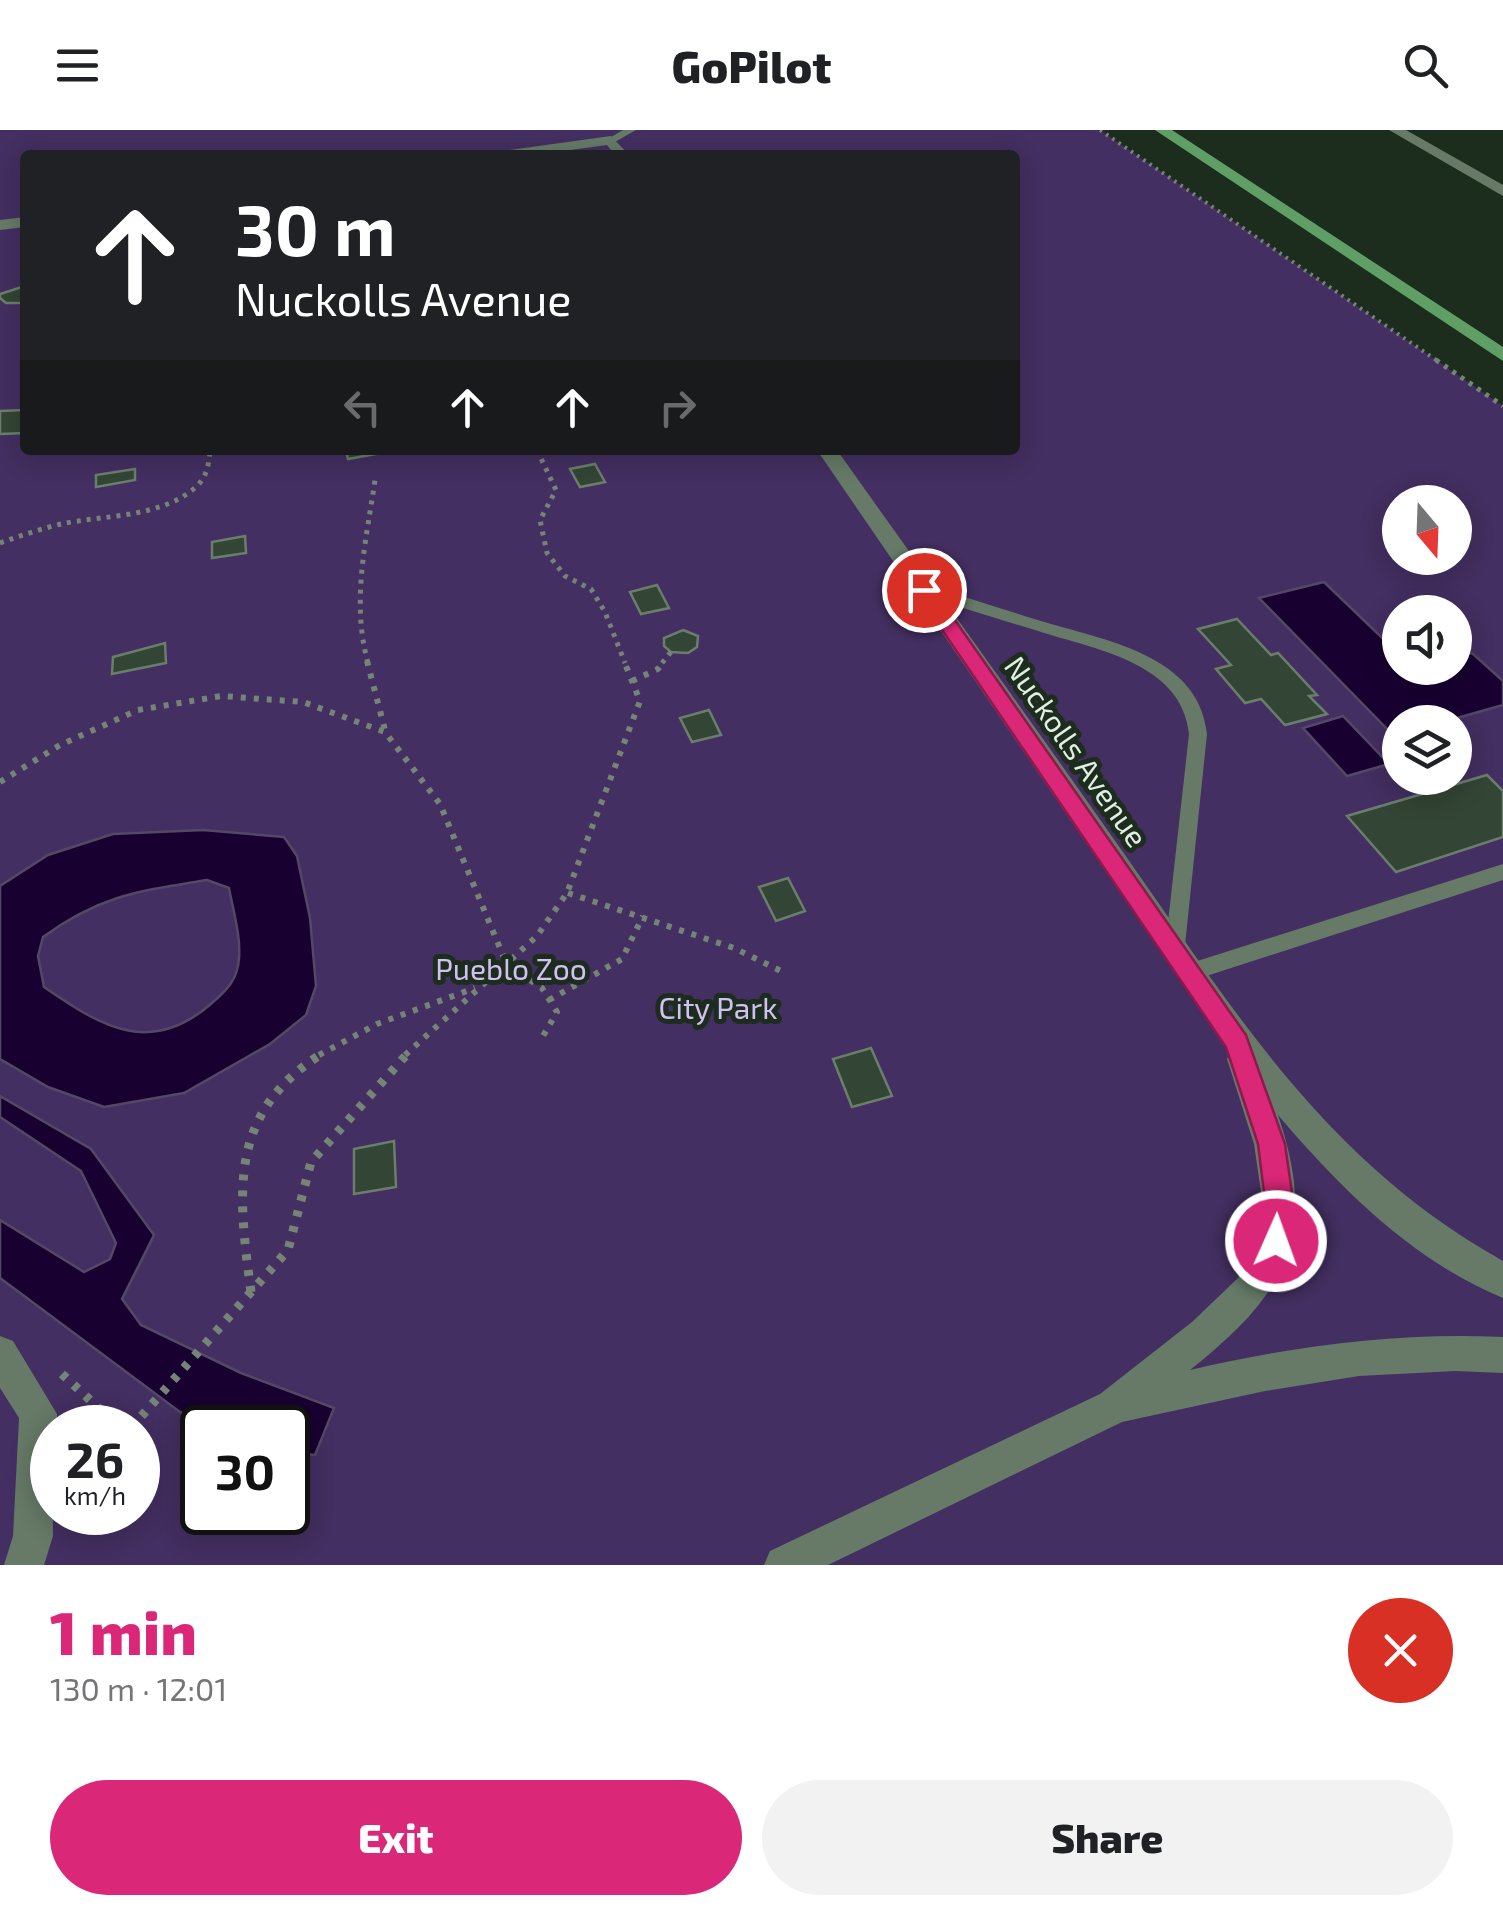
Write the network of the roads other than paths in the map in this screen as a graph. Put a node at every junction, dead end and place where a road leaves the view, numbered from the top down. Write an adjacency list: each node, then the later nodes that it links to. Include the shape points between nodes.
1 (630, 130): 4 (lane)
2 (1162, 130): 8 (main road)
3 (1396, 130): 7 (street)
4 (611, 140): 5 (street); 6 (street)
5 (539, 150)
6 (618, 150)
7 (1503, 191)
8 (1503, 355)
9 (830, 455): 10 (street, Nuckolls Avenue)
10 (924, 590): 12 (street, Nuckolls Avenue); 12 (lane, via 1132,655 1161,670 1194,709 1198,734)
11 (1503, 872): 13 (lane)
12 (1176, 949): 13 (street, Nuckolls Avenue)
13 (1191, 972): 14 (street, Nuckolls Avenue)
14 (1237, 1042): 15 (street, via 1339,1160 1391,1208); 18 (street, via 1271,1144 1279,1200 1276,1241 1251,1290)
15 (1503, 1280)
16 (0, 1354): 19 (street, via 38,1414 33,1536)
17 (1503, 1355): 18 (street, via 1380,1353)
18 (1113, 1407): 20 (street)
19 (24, 1565)
20 (784, 1565)

